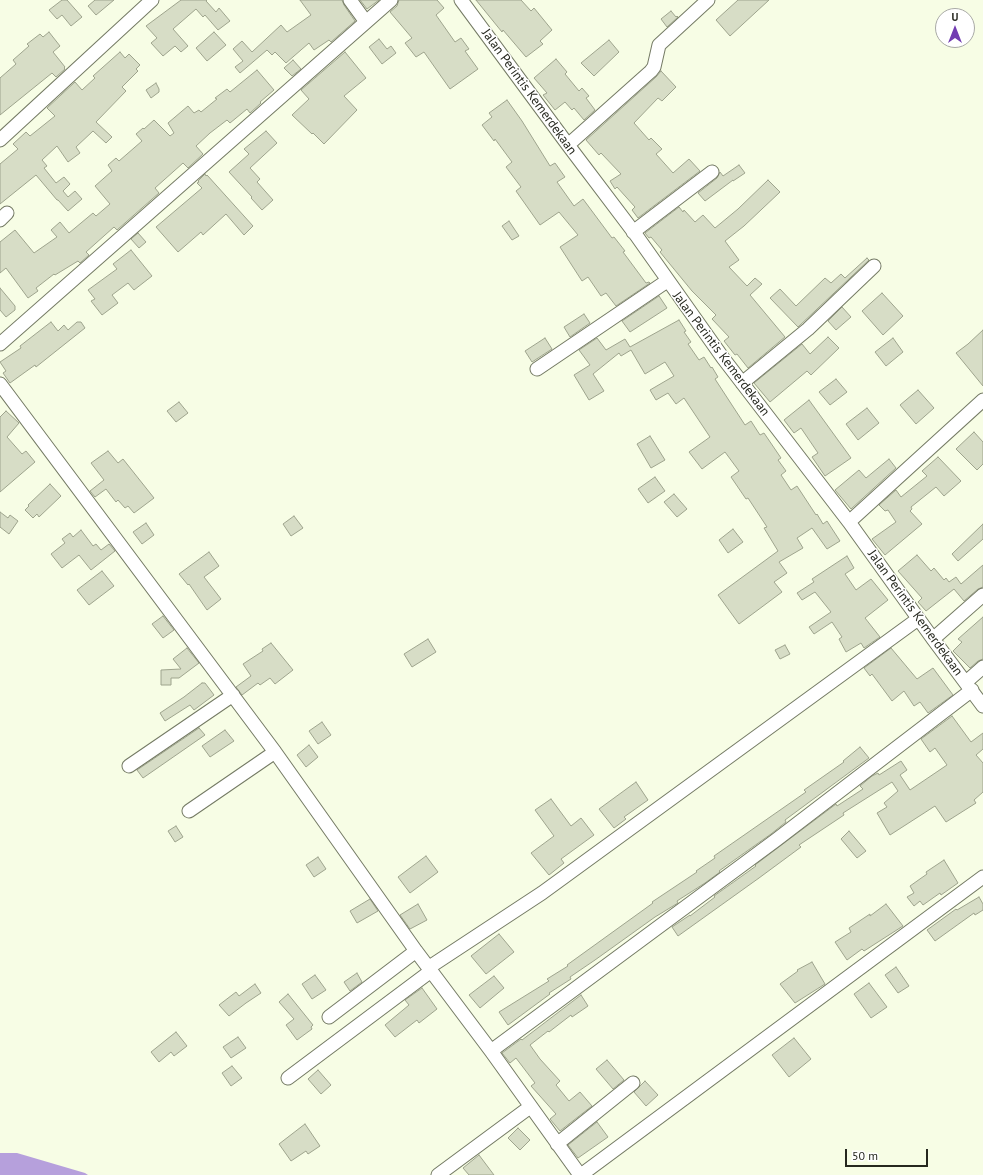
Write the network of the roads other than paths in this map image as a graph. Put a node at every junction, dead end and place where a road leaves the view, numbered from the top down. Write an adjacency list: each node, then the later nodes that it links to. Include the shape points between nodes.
1 (152, 0): 7 (street)
2 (350, 0): 6 (street)
3 (391, 0): 6 (street)
4 (461, 0): 8 (street, Jalan Perintis Kemerdekaan)
5 (708, 0): 8 (street, via 658,45 651,72)
6 (366, 22): 13 (street)
7 (0, 140)
8 (568, 145): 10 (street, Jalan Perintis Kemerdekaan)
9 (712, 172): 10 (street)
10 (633, 232): 12 (street, Jalan Perintis Kemerdekaan)
11 (874, 266): 16 (street, via 808,329)
12 (667, 281): 14 (street); 16 (street, Jalan Perintis Kemerdekaan)
13 (0, 344)
14 (537, 369)
15 (0, 384): 24 (street)
16 (742, 384): 18 (street, Jalan Perintis Kemerdekaan)
17 (983, 400): 18 (street)
18 (849, 522): 20 (street, Jalan Perintis Kemerdekaan)
19 (983, 595): 21 (street)
20 (918, 619): 21 (street, Jalan Perintis Kemerdekaan); 31 (street, via 542,893)
21 (933, 640): 23 (street, Jalan Perintis Kemerdekaan)
22 (983, 667): 23 (street)
23 (969, 686): 25 (street, Jalan Perintis Kemerdekaan); 33 (street, via 776,840)
24 (233, 695): 26 (street); 27 (street)
25 (983, 706)
26 (275, 752): 28 (street); 30 (street)
27 (129, 766)
28 (188, 811)
29 (983, 877): 39 (street)
30 (416, 951): 31 (street); 32 (street)
31 (429, 969): 33 (street); 34 (street)
32 (330, 1017)
33 (491, 1051): 36 (street)
34 (288, 1078)
35 (633, 1083): 37 (street)
36 (530, 1107): 37 (street); 38 (street)
37 (557, 1144): 39 (street)
38 (438, 1175)
39 (580, 1175)

